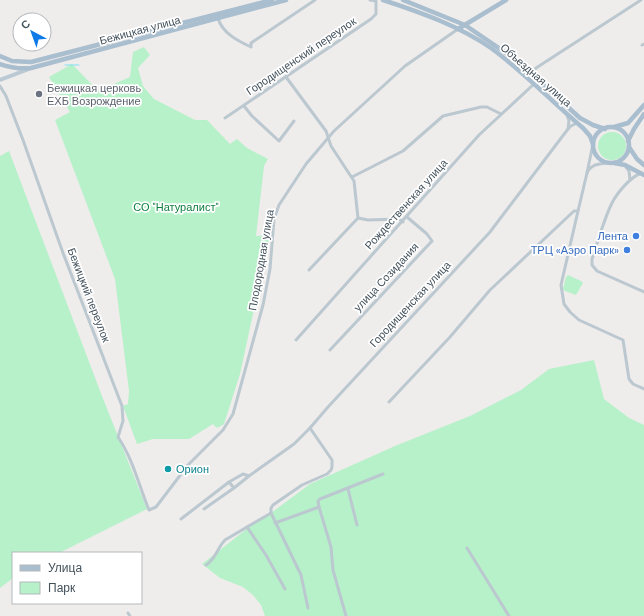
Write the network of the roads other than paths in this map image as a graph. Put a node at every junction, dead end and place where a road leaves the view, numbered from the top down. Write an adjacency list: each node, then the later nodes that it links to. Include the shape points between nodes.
1 (272, 0): 13 (main road, Бежицкая улица, via 31,62 12,61)
2 (286, 0): 10 (main road, Бежицкая улица)
3 (316, 0): 10 (street, via 260,36 251,43 251,47 238,41 222,28)
4 (370, 0): 17 (street, Городищенский переулок, via 376,2 376,14 371,19)
5 (383, 0): 12 (main road)
6 (403, 0): 11 (main road)
7 (506, 0): 9 (main road)
8 (641, 0): 16 (street, via 536,68)
9 (499, 2): 11 (main road)
10 (218, 18): 15 (main road, Бежицкая улица)
11 (466, 25): 12 (main road); 16 (main road, Объездная улица, via 513,57)
12 (458, 29): 19 (main road, Объездная улица, via 498,54); 32 (street, Плодородная улица, via 405,66)
13 (0, 56)
14 (0, 64): 15 (main road, via 9,68)
15 (31, 68): 18 (street, Бежицкая улица)
16 (531, 74): 31 (main road, Объездная улица, via 580,118)
17 (286, 77): 22 (street, Городищенский переулок); 32 (street)
18 (0, 80)
19 (534, 84): 23 (street, Рождественская улица); 24 (main road, Объездная улица)
20 (0, 86): 61 (street, Бежицкий переулок, via 23,140 122,406 123,421 118,437 135,470)
21 (644, 105): 29 (main road, via 628,123)
22 (244, 106): 26 (street, Городищенский переулок); 27 (street, via 278,141)
23 (501, 114): 41 (street, via 481,107 443,116 404,151); 44 (street, Рождественская улица, via 479,135)
24 (567, 114): 28 (main road, Объездная улица); 30 (street)
25 (644, 114): 34 (main road)
26 (225, 118)
27 (294, 121)
28 (578, 123): 30 (street); 33 (main road, Объездная улица, via 587,131)
29 (611, 128): 31 (main road); 34 (main road, via 622,132)
30 (568, 129): 53 (street, Городищенская улица, via 490,232)
31 (605, 129): 33 (main road, via 597,135)
32 (328, 137): 41 (street, via 331,146); 61 (street, Плодородная улица, via 302,170 276,213 270,269 233,414 223,430 188,466 156,507)
33 (593, 144): 35 (main road, via 597,156); 39 (street)
34 (628, 144): 36 (main road, via 625,156); 38 (main road)
35 (607, 163): 36 (main road); 39 (street, via 594,165)
36 (612, 163): 37 (main road)
37 (625, 165): 40 (main road); 42 (street)
38 (644, 165)
39 (587, 173): 43 (street)
40 (643, 174): 42 (street)
41 (352, 177): 45 (street)
42 (630, 180): 48 (street, via 612,202 592,265 597,271)
43 (578, 210): 51 (street, via 561,285 564,304 579,320 623,340 629,379); 52 (street, via 490,290)
44 (407, 217): 46 (street, Рождественская улица); 50 (street, улица Созидания, via 432,241)
45 (358, 218): 46 (street, via 399,219); 47 (street)
46 (403, 222): 49 (street, Рождественская улица)
47 (309, 270)
48 (644, 292)
49 (296, 340)
50 (330, 350)
51 (644, 389)
52 (390, 402)
53 (310, 428): 55 (street, Городищенская улица, via 294,444); 62 (street, via 332,460 331,470 302,485 273,505)
54 (383, 474): 58 (street)
55 (249, 476): 56 (street, Городищенская улица, via 243,474); 57 (street, Городищенская улица)
56 (229, 482): 57 (street); 63 (street, Городищенская улица)
57 (234, 488): 60 (street, Городищенская улица)
58 (348, 489): 59 (street, via 320,499); 65 (street)
59 (319, 507): 64 (street); 71 (street, via 330,547 332,570)
60 (204, 509)
61 (149, 510)
62 (270, 513): 64 (street); 66 (street)
63 (180, 519)
64 (275, 523): 70 (street, via 301,575)
65 (357, 525)
66 (247, 527): 68 (street, via 225,540 214,559); 69 (street)
67 (467, 548): 72 (street)
68 (206, 564)
69 (285, 589)
70 (308, 608)
71 (346, 616)
72 (508, 616)

